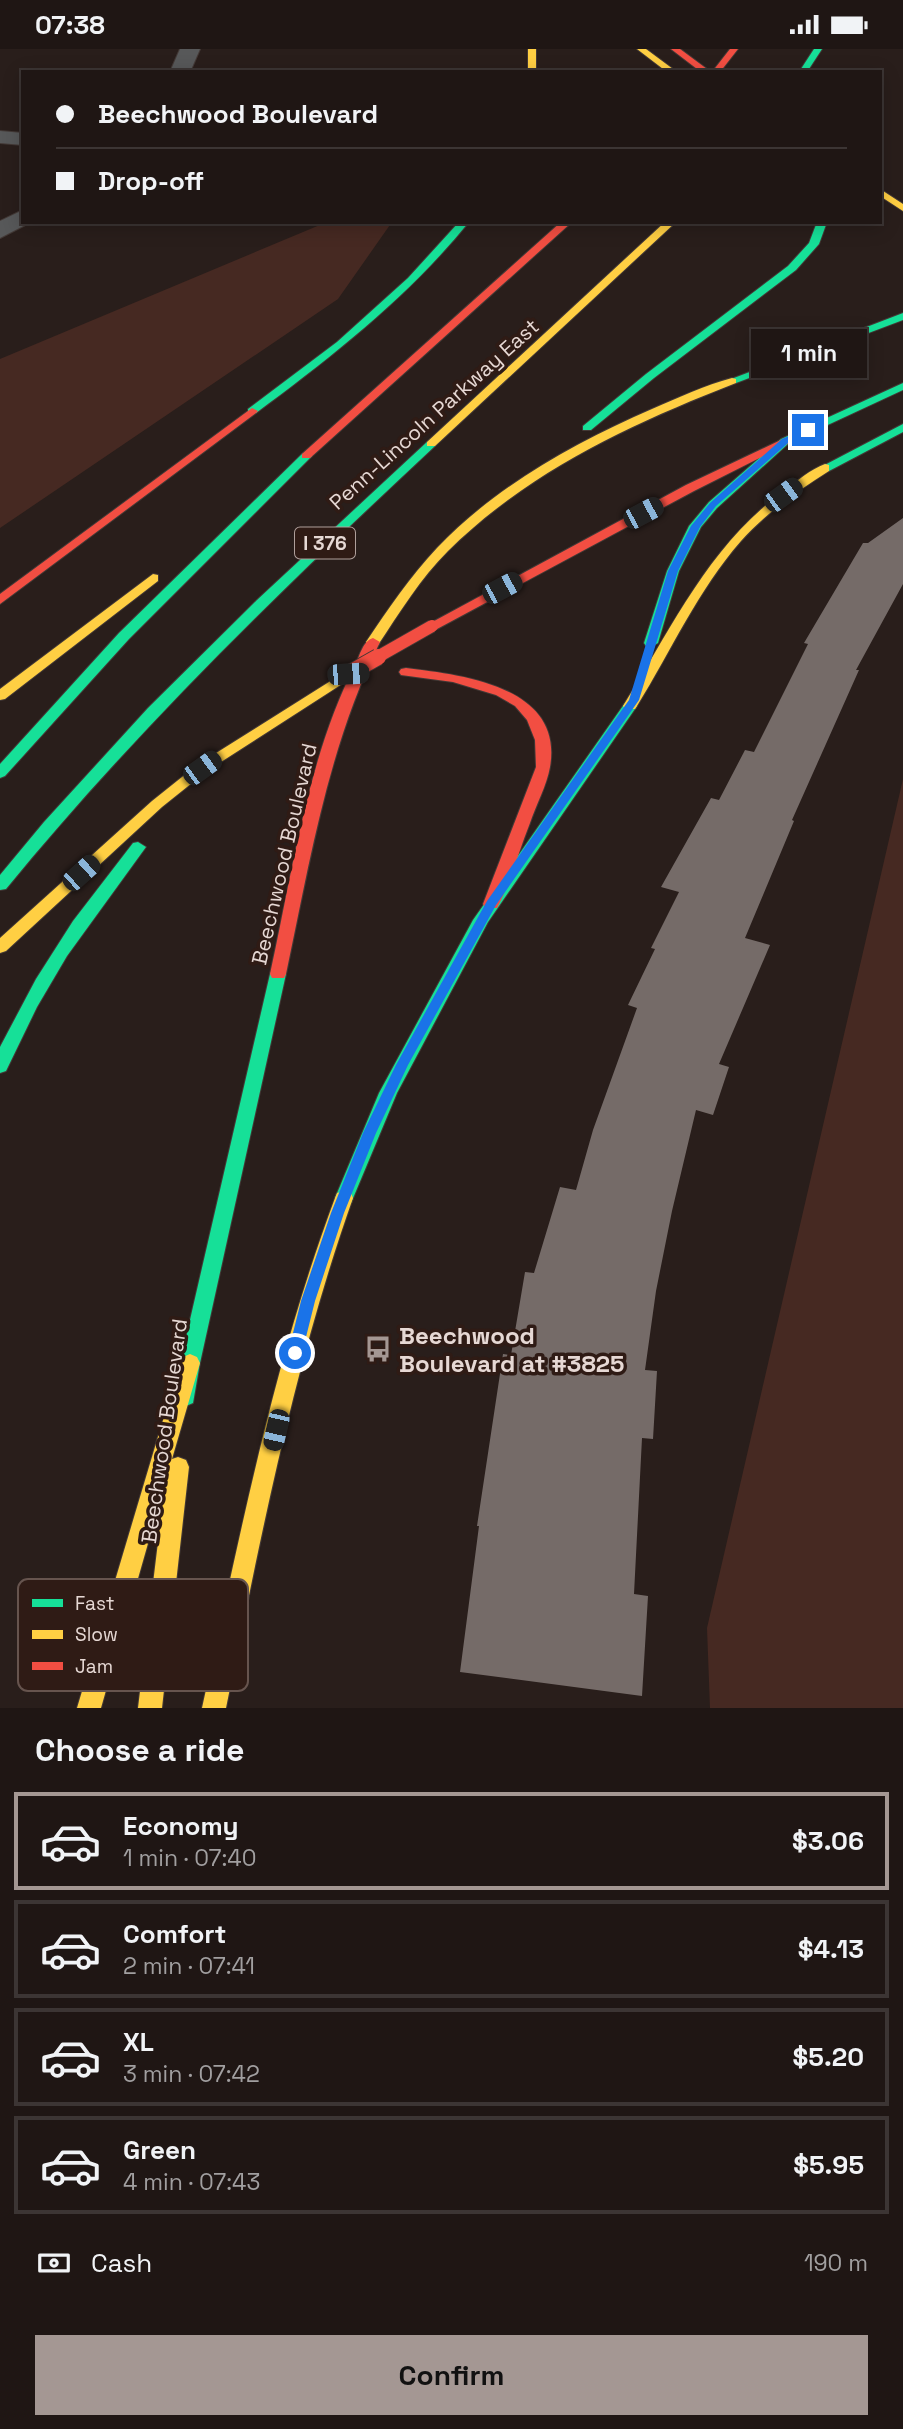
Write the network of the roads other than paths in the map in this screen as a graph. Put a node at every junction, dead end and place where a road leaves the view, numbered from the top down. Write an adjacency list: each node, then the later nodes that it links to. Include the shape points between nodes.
1 (190, 49): 6 (street)
2 (532, 49): 7 (main road)
3 (641, 49): 8 (main road)
4 (675, 49): 9 (main road)
5 (818, 49): 10 (main road)
6 (181, 70)
7 (532, 70)
8 (670, 70)
9 (704, 70)
10 (804, 70)
11 (0, 137): 12 (street)
12 (21, 139)
13 (882, 193): 14 (main road)
14 (903, 208)
15 (21, 218): 20 (street)
16 (462, 224): 29 (main road, via 412,280 341,344)
17 (565, 224): 26 (main road)
18 (669, 224): 35 (main road, Penn-Lincoln Parkway East / I 376, via 189,671 77,790)
19 (821, 224): 25 (main road, via 814,244 792,268 650,376)
20 (0, 231)
21 (903, 316): 25 (main road, Beechwood Boulevard, via 650,413)
22 (903, 386): 24 (main road)
23 (903, 426): 32 (main road, via 810,476 741,534 714,566)
24 (785, 441): 30 (main road, bridge); 32 (main road, via 695,526 673,571)
25 (533, 474): 39 (main road, Beechwood Boulevard, via 466,528 418,579 369,649 351,685 325,765)
26 (282, 478): 27 (main road); 34 (main road, via 124,636)
27 (184, 554)
28 (162, 570): 31 (main road)
29 (0, 600)
30 (348, 674): 33 (main road); 36 (main road, via 439,675 491,688 513,698 541,729 543,767)
31 (0, 696)
32 (634, 700): 36 (main road)
33 (202, 768): 37 (main road); 38 (main road, via 60,949 36,986)
34 (0, 773)
35 (0, 885)
36 (491, 904): 42 (main road, via 402,1065 337,1213 281,1405)
37 (0, 947)
38 (0, 1066)
39 (190, 1363): 40 (main road); 41 (main road, Beechwood Boulevard)
40 (127, 1579)
41 (165, 1579)
42 (243, 1579)
43 (94, 1691): 44 (main road)
44 (89, 1708)

